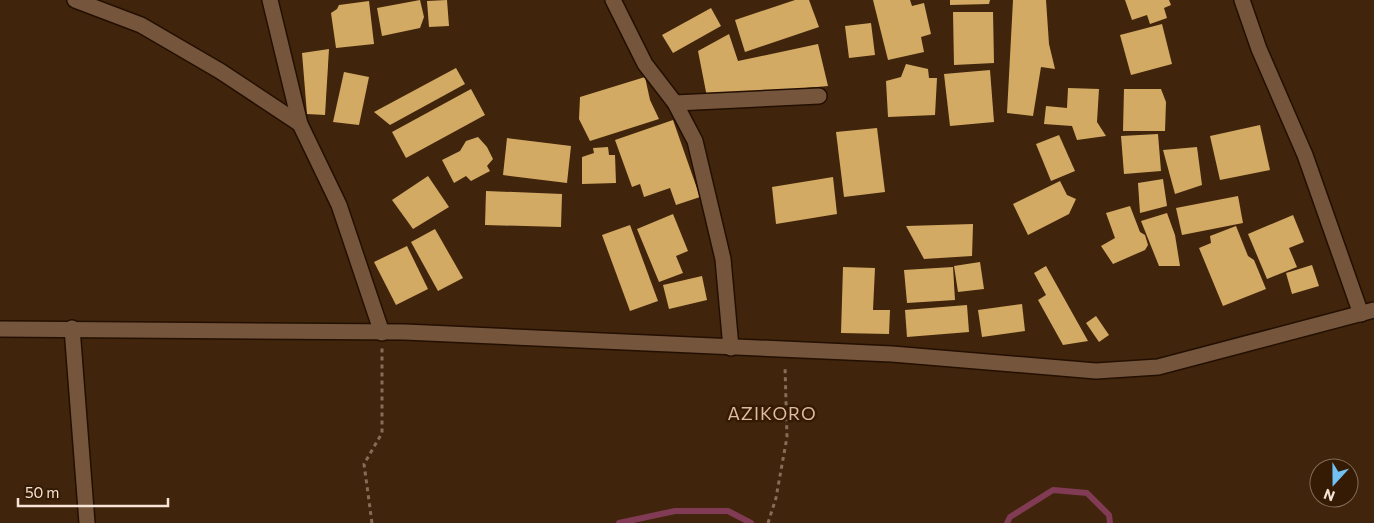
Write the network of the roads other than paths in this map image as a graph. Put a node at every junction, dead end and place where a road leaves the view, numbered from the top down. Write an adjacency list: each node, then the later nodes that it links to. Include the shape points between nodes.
1 (75, 0): 7 (street, via 141,26 220,71)
2 (270, 0): 7 (street)
3 (1242, 0): 8 (street)
4 (617, 2): 6 (street, via 645,64)
5 (819, 96): 6 (street)
6 (675, 103): 12 (street, via 695,140 723,259)
7 (300, 124): 11 (street, via 339,204)
8 (1367, 312): 12 (street, via 1158,367 1096,371 892,354)
9 (72, 328): 10 (street); 11 (street); 13 (street)
10 (0, 329)
11 (382, 332): 12 (street)
12 (731, 348)
13 (87, 523)

